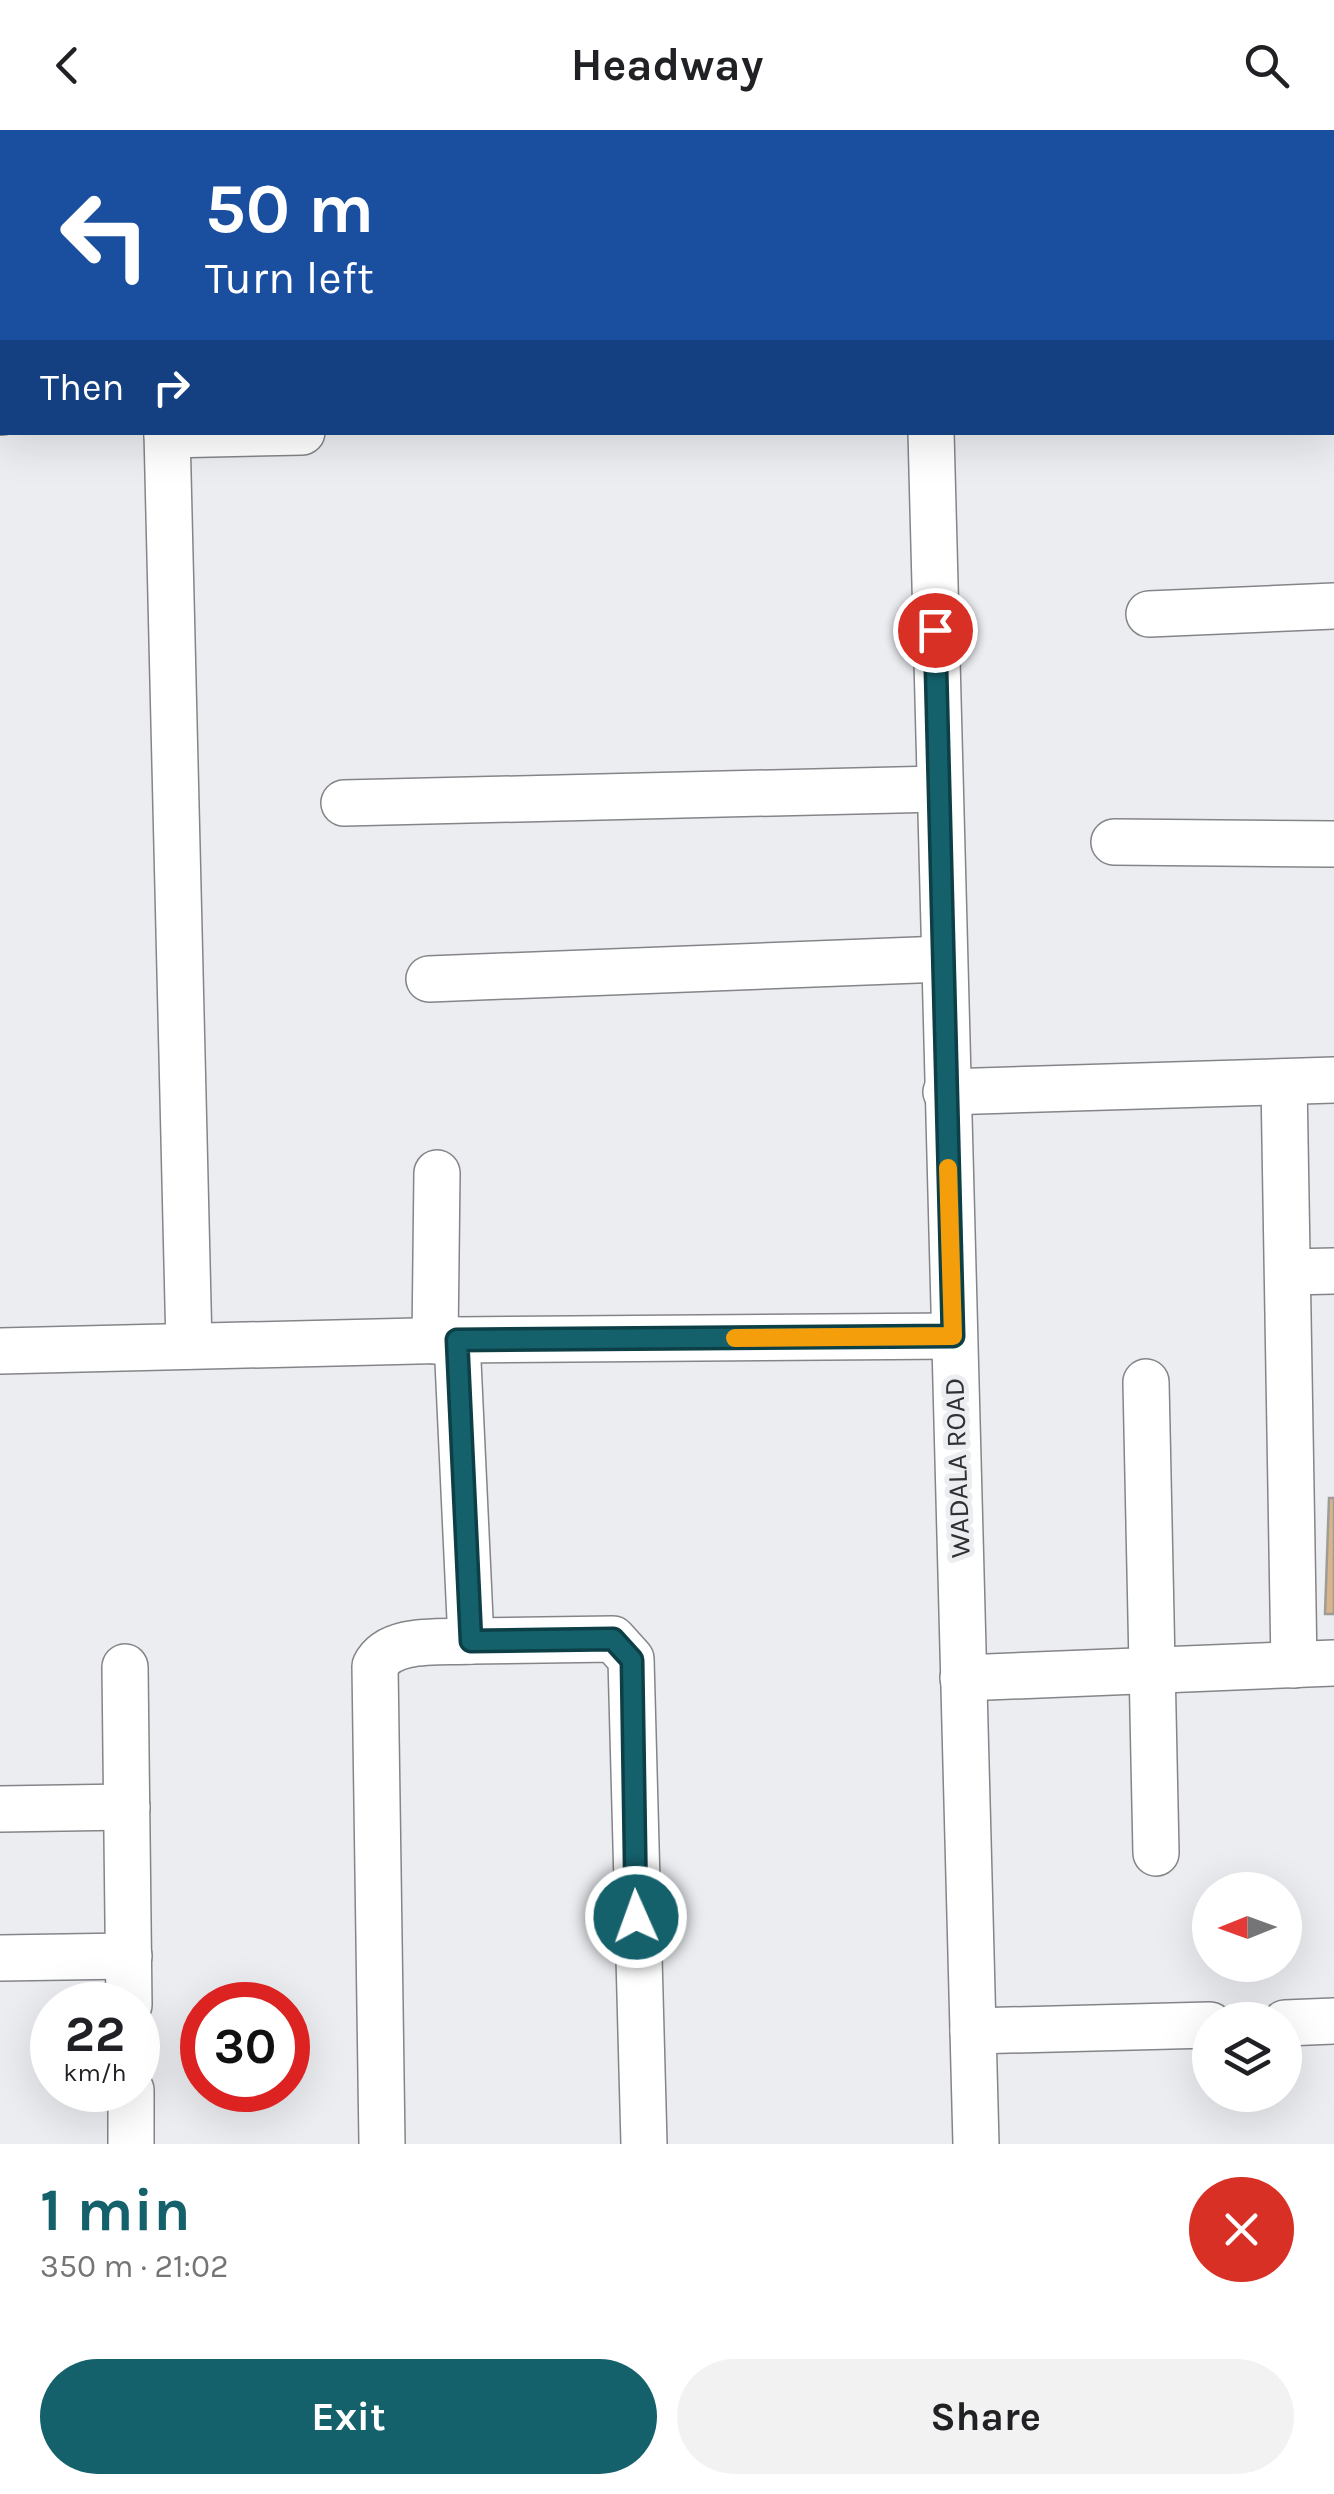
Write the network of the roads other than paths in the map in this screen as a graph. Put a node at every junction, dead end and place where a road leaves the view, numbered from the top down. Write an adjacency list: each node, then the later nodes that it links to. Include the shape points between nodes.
1 (166, 435): 19 (street)
2 (931, 435): 5 (street, WADALA ROAD)
3 (1334, 606): 4 (street)
4 (1148, 614)
5 (938, 789): 6 (street); 9 (street, WADALA ROAD)
6 (344, 803)
7 (1114, 842): 8 (street)
8 (1334, 844)
9 (943, 959): 10 (street); 13 (street, WADALA ROAD)
10 (428, 979)
11 (1334, 1080): 12 (street)
12 (1284, 1082): 13 (street); 16 (street)
13 (946, 1092): 17 (street, WADALA ROAD)
14 (438, 1173): 18 (street)
15 (1334, 1271): 16 (street)
16 (1288, 1272): 23 (street)
17 (953, 1336): 18 (street); 26 (street, WADALA ROAD)
18 (446, 1340): 19 (street); 22 (street)
19 (189, 1346): 20 (street)
20 (0, 1351)
21 (1146, 1382): 25 (street)
22 (471, 1641): 39 (street, via 396,1646 376,1666); 40 (street, via 613,1639 632,1660)
23 (1314, 1664): 25 (street)
24 (126, 1667): 27 (street)
25 (1153, 1671): 26 (street); 29 (street)
26 (963, 1678): 36 (street, WADALA ROAD)
27 (127, 1807): 28 (street); 30 (street)
28 (0, 1810)
29 (1156, 1853)
30 (129, 1956): 31 (street); 32 (street)
31 (0, 1958)
32 (130, 1982)
33 (1334, 2021): 34 (street)
34 (1302, 2022)
35 (1192, 2025): 36 (street)
36 (973, 2031): 41 (street, WADALA ROAD)
37 (131, 2112): 38 (street)
38 (132, 2144)
39 (382, 2144)
40 (644, 2144)
41 (976, 2144)

